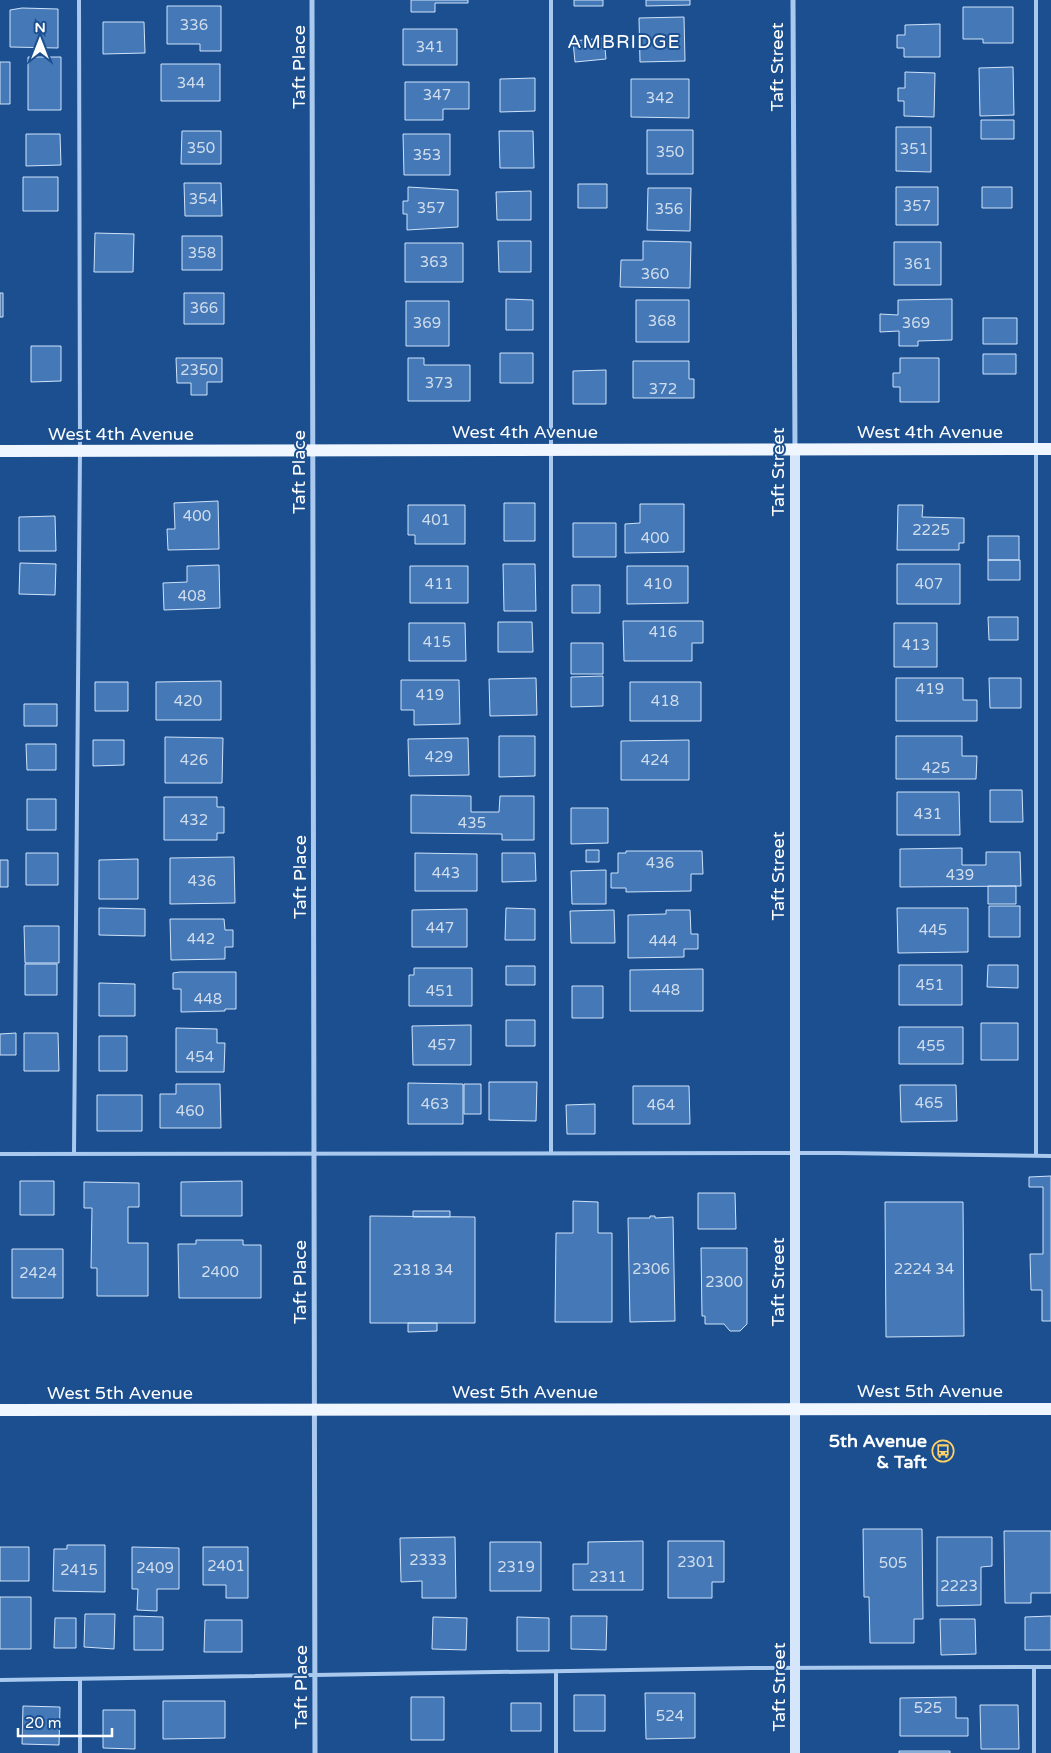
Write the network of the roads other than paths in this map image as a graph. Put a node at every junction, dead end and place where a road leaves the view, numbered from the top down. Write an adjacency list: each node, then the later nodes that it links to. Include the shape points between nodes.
1 (79, 0): 11 (lane)
2 (312, 0): 12 (street, Taft Place)
3 (551, 0): 6 (lane)
4 (793, 0): 9 (street, Taft Street)
5 (1036, 0): 7 (lane)
6 (551, 449): 9 (main road, West 4th Avenue); 12 (main road, West 4th Avenue); 17 (lane)
7 (1036, 449): 8 (main road, West 4th Avenue); 9 (main road, West 4th Avenue); 18 (lane)
8 (1051, 449)
9 (795, 450): 13 (street, Taft Street)
10 (0, 451): 11 (main road, West 4th Avenue)
11 (80, 451): 12 (main road, West 4th Avenue); 15 (lane)
12 (313, 452): 16 (street, Taft Place)
13 (794, 1153): 17 (lane); 18 (lane); 20 (street, Taft Street)
14 (0, 1154): 15 (lane)
15 (74, 1154): 16 (lane)
16 (314, 1154): 17 (lane); 23 (street, Taft Place)
17 (551, 1154)
18 (1036, 1156): 19 (lane)
19 (1051, 1156)
20 (795, 1409): 21 (main road, West 5th Avenue); 23 (main road, West 5th Avenue); 24 (street, Taft Street)
21 (1051, 1409)
22 (0, 1410): 23 (main road, West 5th Avenue)
23 (314, 1410): 28 (street, Taft Place)
24 (795, 1667): 25 (lane); 27 (lane); 34 (street, Taft Street)
25 (1034, 1667): 26 (lane); 35 (lane)
26 (1051, 1667)
27 (556, 1671): 28 (lane); 33 (lane)
28 (315, 1674): 30 (lane); 32 (street, Taft Place)
29 (0, 1680): 30 (lane)
30 (80, 1680): 31 (lane)
31 (80, 1753)
32 (315, 1753)
33 (556, 1753)
34 (795, 1753)
35 (1034, 1753)

